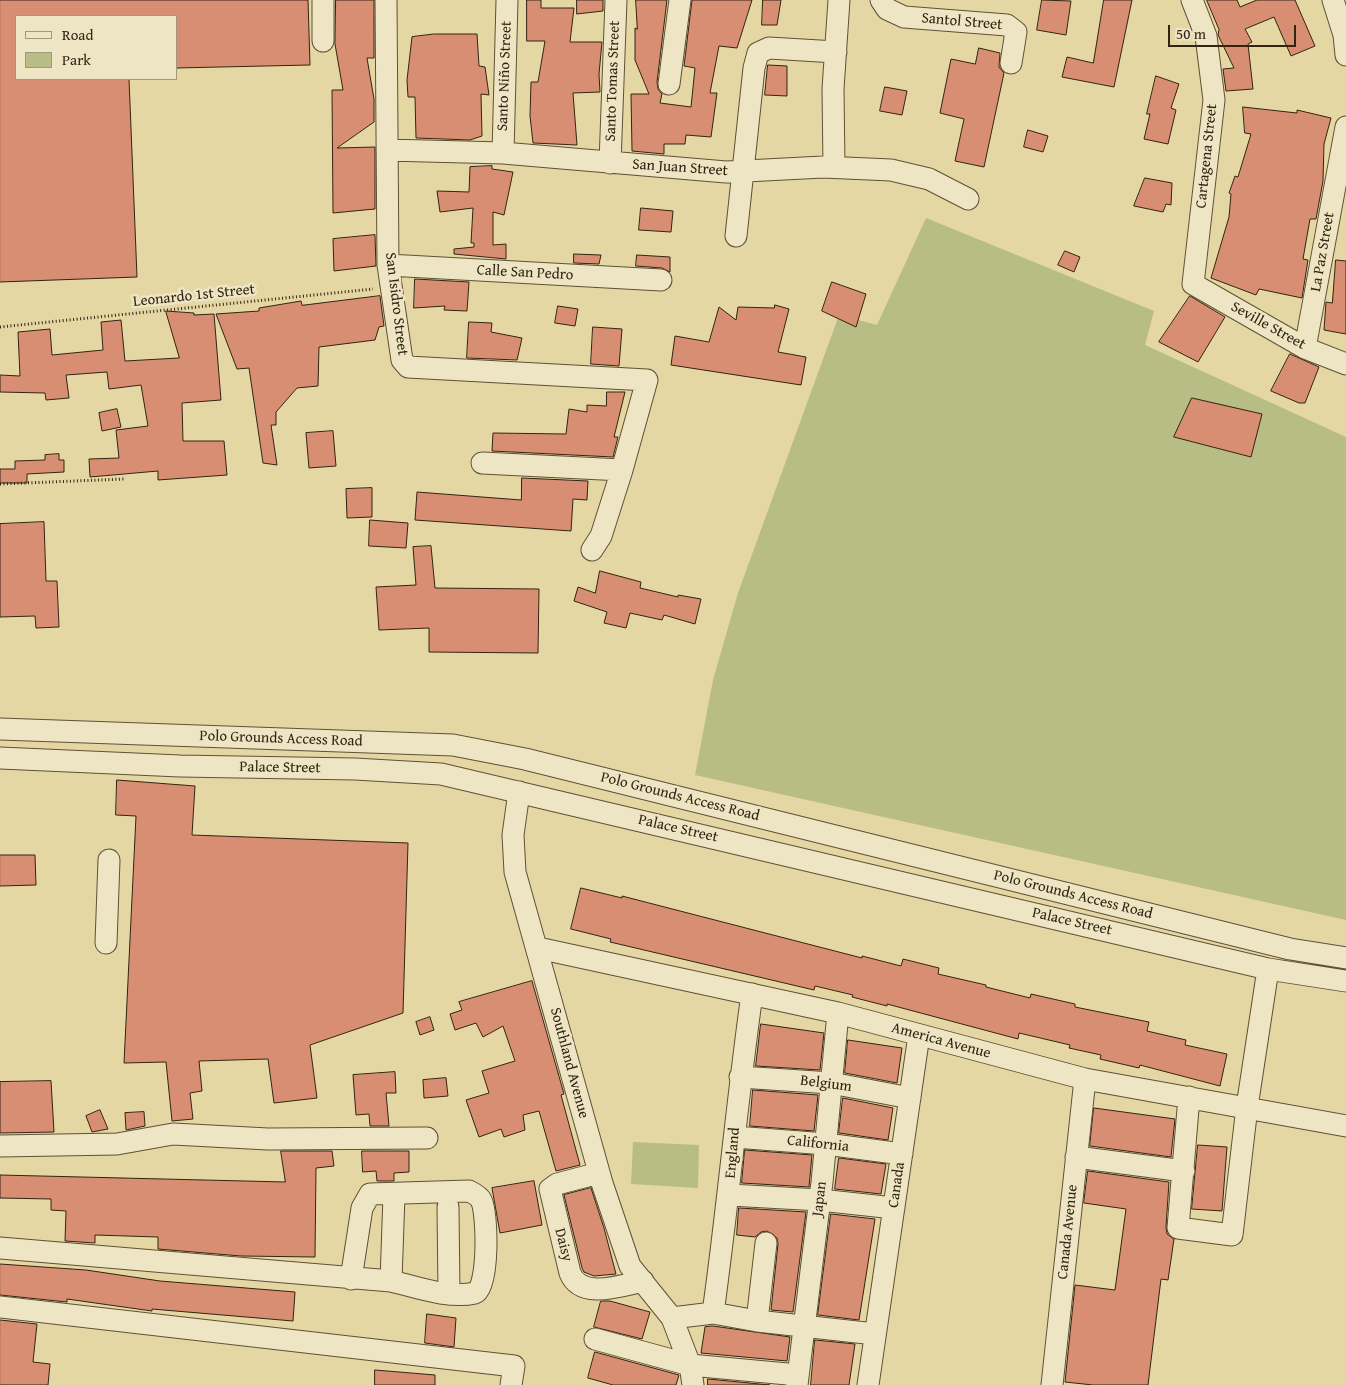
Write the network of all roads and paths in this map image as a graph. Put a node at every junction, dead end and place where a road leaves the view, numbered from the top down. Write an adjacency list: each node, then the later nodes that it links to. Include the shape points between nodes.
1 (323, 0): 10 (street)
2 (386, 0): 16 (street, San Isidro Street)
3 (507, 0): 17 (street, Santo Niño Street)
4 (616, 0): 18 (street, Santo Tomas Street)
5 (680, 0): 14 (street)
6 (839, 0): 11 (street)
7 (881, 0): 13 (street, Santol Street, via 887,9 904,17 1007,25 1016,32)
8 (1192, 0): 25 (street, Cartagena Street, via 1206,36 1214,100)
9 (1332, 0): 12 (street, via 1344,35)
10 (324, 40)
11 (836, 52): 19 (street); 20 (street, via 770,48 758,54)
12 (1346, 55)
13 (1011, 63)
14 (669, 84)
15 (1346, 127): 28 (street, La Paz Street)
16 (387, 150): 17 (street, San Juan Street); 23 (street, San Isidro Street)
17 (503, 152): 18 (street, San Juan Street)
18 (610, 163): 20 (street, San Juan Street)
19 (834, 167): 20 (street, San Juan Street); 21 (street, San Juan Street, via 890,170 915,175)
20 (743, 171): 22 (street)
21 (968, 199)
22 (736, 236)
23 (388, 265): 24 (street, Calle San Pedro); 26 (street, San Isidro Street)
24 (661, 280)
25 (1193, 284): 28 (street, Seville Street)
26 (391, 287): 27 (path, Leonardo 1st Street); 31 (street, San Isidro Street, via 402,360 408,367 647,380)
27 (0, 327)
28 (1305, 348): 29 (street, Seville Street)
29 (1346, 364)
30 (482, 463): 31 (street)
31 (622, 470): 34 (street, via 601,536)
32 (124, 479): 33 (path)
33 (0, 484)
34 (592, 550)
35 (0, 729): 41 (street, Polo Grounds Access Road, via 453,745 525,759 1290,949)
36 (0, 758): 37 (street, Palace Street, via 441,774)
37 (519, 792): 40 (street, Southland Avenue, via 513,835 515,872); 42 (street, Palace Street)
38 (109, 860): 39 (street)
39 (106, 943)
40 (538, 948): 44 (street, America Avenue); 61 (street, Southland Avenue)
41 (1346, 958)
42 (1268, 969): 43 (street, Palace Street); 52 (street)
43 (1346, 981)
44 (752, 994): 45 (street, America Avenue); 47 (street, England)
45 (838, 1013): 46 (street, America Avenue); 49 (street, Japan)
46 (919, 1035): 48 (street, America Avenue); 51 (street, Canada)
47 (740, 1077): 49 (street, Belgium); 54 (street, England)
48 (1085, 1079): 50 (street, America Avenue); 59 (street, Canada Avenue)
49 (831, 1083): 51 (street, Belgium); 56 (street, Japan)
50 (1189, 1097): 52 (street, America Avenue); 60 (street)
51 (910, 1098): 58 (street, Canada)
52 (1247, 1107): 53 (street, America Avenue); 60 (street, via 1232,1235 1178,1228)
53 (1346, 1126)
54 (735, 1137): 56 (street, California); 63 (street, England)
55 (427, 1138): 57 (street, via 268,1138 173,1134 117,1144)
56 (826, 1144): 58 (street, California); 64 (street, Japan)
57 (0, 1146)
58 (902, 1154): 66 (street, Canada)
59 (1076, 1157): 60 (street); 84 (street, Canada Avenue)
60 (1184, 1171)
61 (599, 1173): 71 (street, Southland Avenue, via 630,1266); 71 (street, Daisy, via 557,1184 550,1189 570,1273 574,1282 585,1288)
62 (394, 1194): 69 (street, via 370,1194 362,1208); 70 (street); 72 (street, via 469,1191 481,1198 485,1212 485,1268 481,1289 476,1293)
63 (730, 1195): 64 (street); 74 (street, England)
64 (820, 1200): 66 (street); 77 (street, Japan)
65 (448, 1207): 72 (street)
66 (894, 1208): 78 (street, Canada)
67 (766, 1243): 76 (street)
68 (0, 1248): 69 (street)
69 (351, 1279): 70 (street)
70 (390, 1281): 72 (street)
71 (643, 1281): 75 (street, Southland Avenue)
72 (449, 1294)
73 (0, 1307): 82 (street, via 514,1366)
74 (713, 1313): 75 (street); 76 (street)
75 (672, 1318): 80 (street, Southland Avenue)
76 (757, 1321): 77 (street)
77 (805, 1326): 78 (street); 81 (street, Japan)
78 (875, 1334): 83 (street, Canada)
79 (595, 1340): 80 (street)
80 (692, 1375): 81 (street)
81 (798, 1380)
82 (511, 1385)
83 (868, 1385)
84 (1052, 1385)

